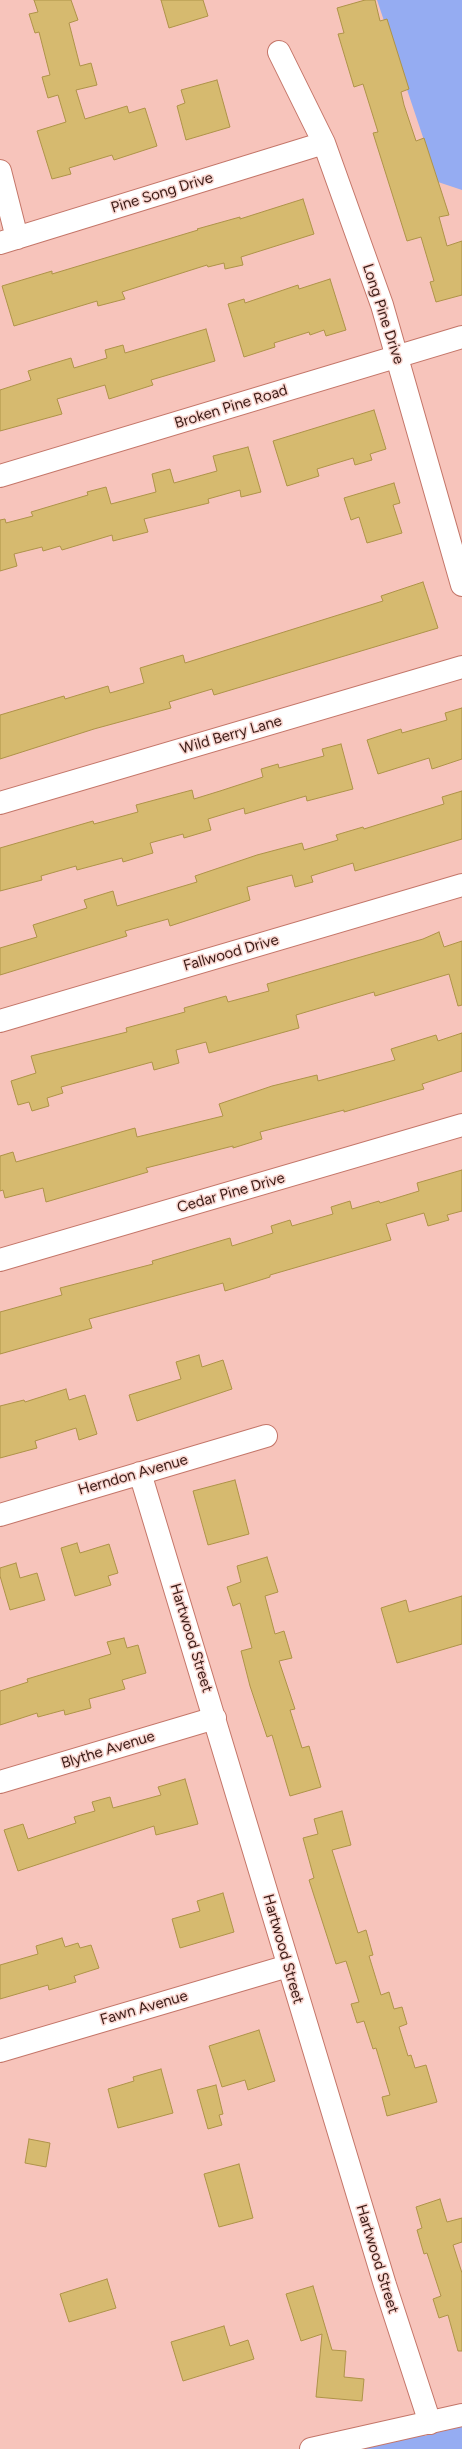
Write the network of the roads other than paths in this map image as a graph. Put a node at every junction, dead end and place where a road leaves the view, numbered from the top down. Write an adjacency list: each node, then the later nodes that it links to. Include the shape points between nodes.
1 (279, 52): 2 (street, Long Pine Drive)
2 (324, 143): 4 (street, Pine Song Drive); 6 (street, Long Pine Drive, via 382,305)
3 (0, 171): 4 (street)
4 (8, 240)
5 (462, 337): 6 (street, Broken Pine Road)
6 (397, 356): 7 (street, Broken Pine Road); 8 (street, Long Pine Drive)
7 (0, 476)
8 (462, 585)
9 (462, 667): 10 (street, Wild Berry Lane)
10 (0, 803)
11 (462, 885): 12 (street, Fallwood Drive)
12 (0, 1021)
13 (462, 1125): 14 (street, Cedar Pine Drive)
14 (0, 1260)
15 (266, 1436): 16 (street, Herndon Avenue)
16 (140, 1473): 17 (street, Herndon Avenue); 18 (street, Hartwood Street)
17 (0, 1515)
18 (215, 1718): 19 (street, Blythe Avenue); 20 (street, Hartwood Street)
19 (0, 1782)
20 (288, 1966): 21 (street, Fawn Avenue); 23 (street, Hartwood Street)
21 (0, 2051)
22 (462, 2415): 23 (street)
23 (430, 2424): 24 (street)
24 (311, 2449)

